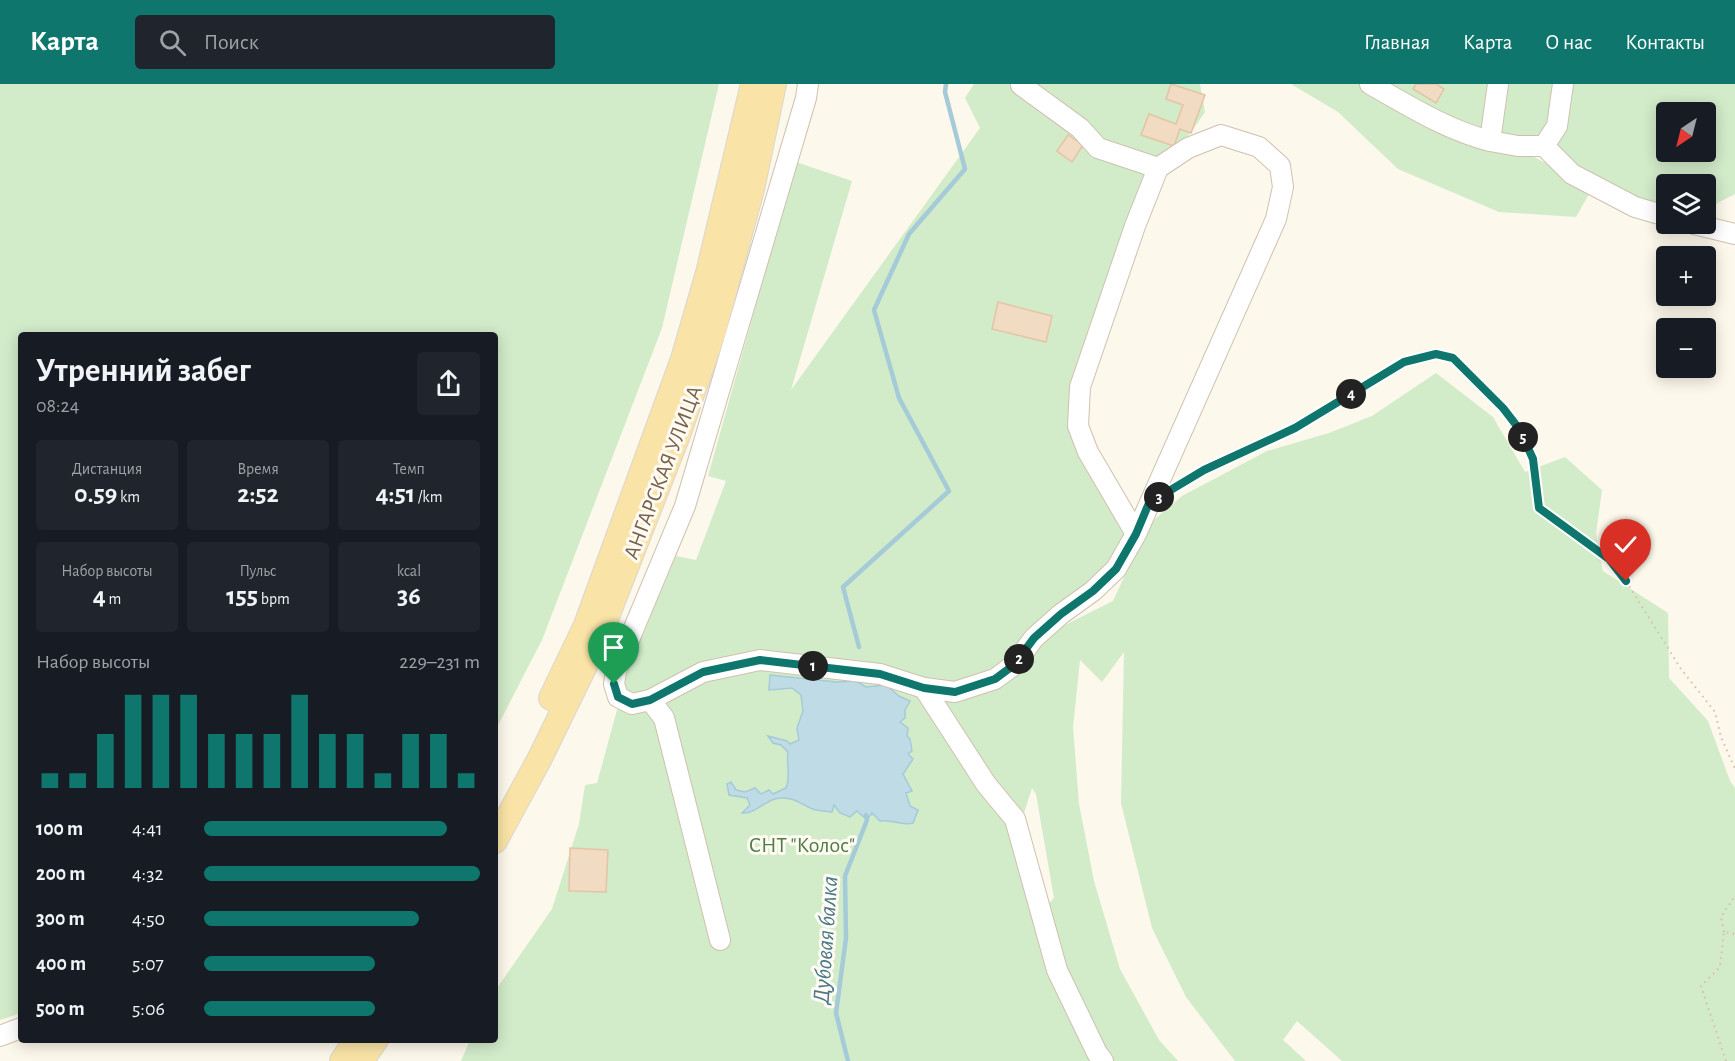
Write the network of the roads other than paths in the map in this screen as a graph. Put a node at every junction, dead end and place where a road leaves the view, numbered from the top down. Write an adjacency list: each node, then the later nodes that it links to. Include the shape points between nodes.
1 (753, 84): 17 (main road, АНГАРСКАЯ УЛИЦА, via 708,273 661,423 586,625)
2 (774, 84): 18 (main road, АНГАРСКАЯ УЛИЦА, via 752,189 713,333 678,435 599,637)
3 (808, 84): 16 (street, via 685,506 616,671 618,697 632,704)
4 (1370, 84): 8 (street, via 1448,126)
5 (1498, 84): 8 (street)
6 (1563, 84): 9 (street, via 1557,126)
7 (1021, 85): 10 (street, via 1080,128 1098,148)
8 (1490, 141): 9 (street)
9 (1544, 146): 11 (street, via 1572,174 1635,207)
10 (1158, 168): 14 (street, via 1080,387 1078,426 1088,452); 14 (street, via 1188,148 1221,135 1259,147 1280,165 1283,187 1276,219)
11 (1656, 213)
12 (1716, 229): 13 (street)
13 (1735, 234)
14 (1136, 534): 15 (street, via 1116,569 1034,638 1014,665 995,679 955,692)
15 (924, 688): 16 (street, via 880,674 760,660 703,672); 22 (street, via 986,784 1015,819 1057,970)
16 (650, 700): 19 (street, via 664,718)
17 (498, 808)
18 (498, 835)
19 (720, 940)
20 (18, 1029): 21 (street)
21 (0, 1036)
22 (1103, 1061)

